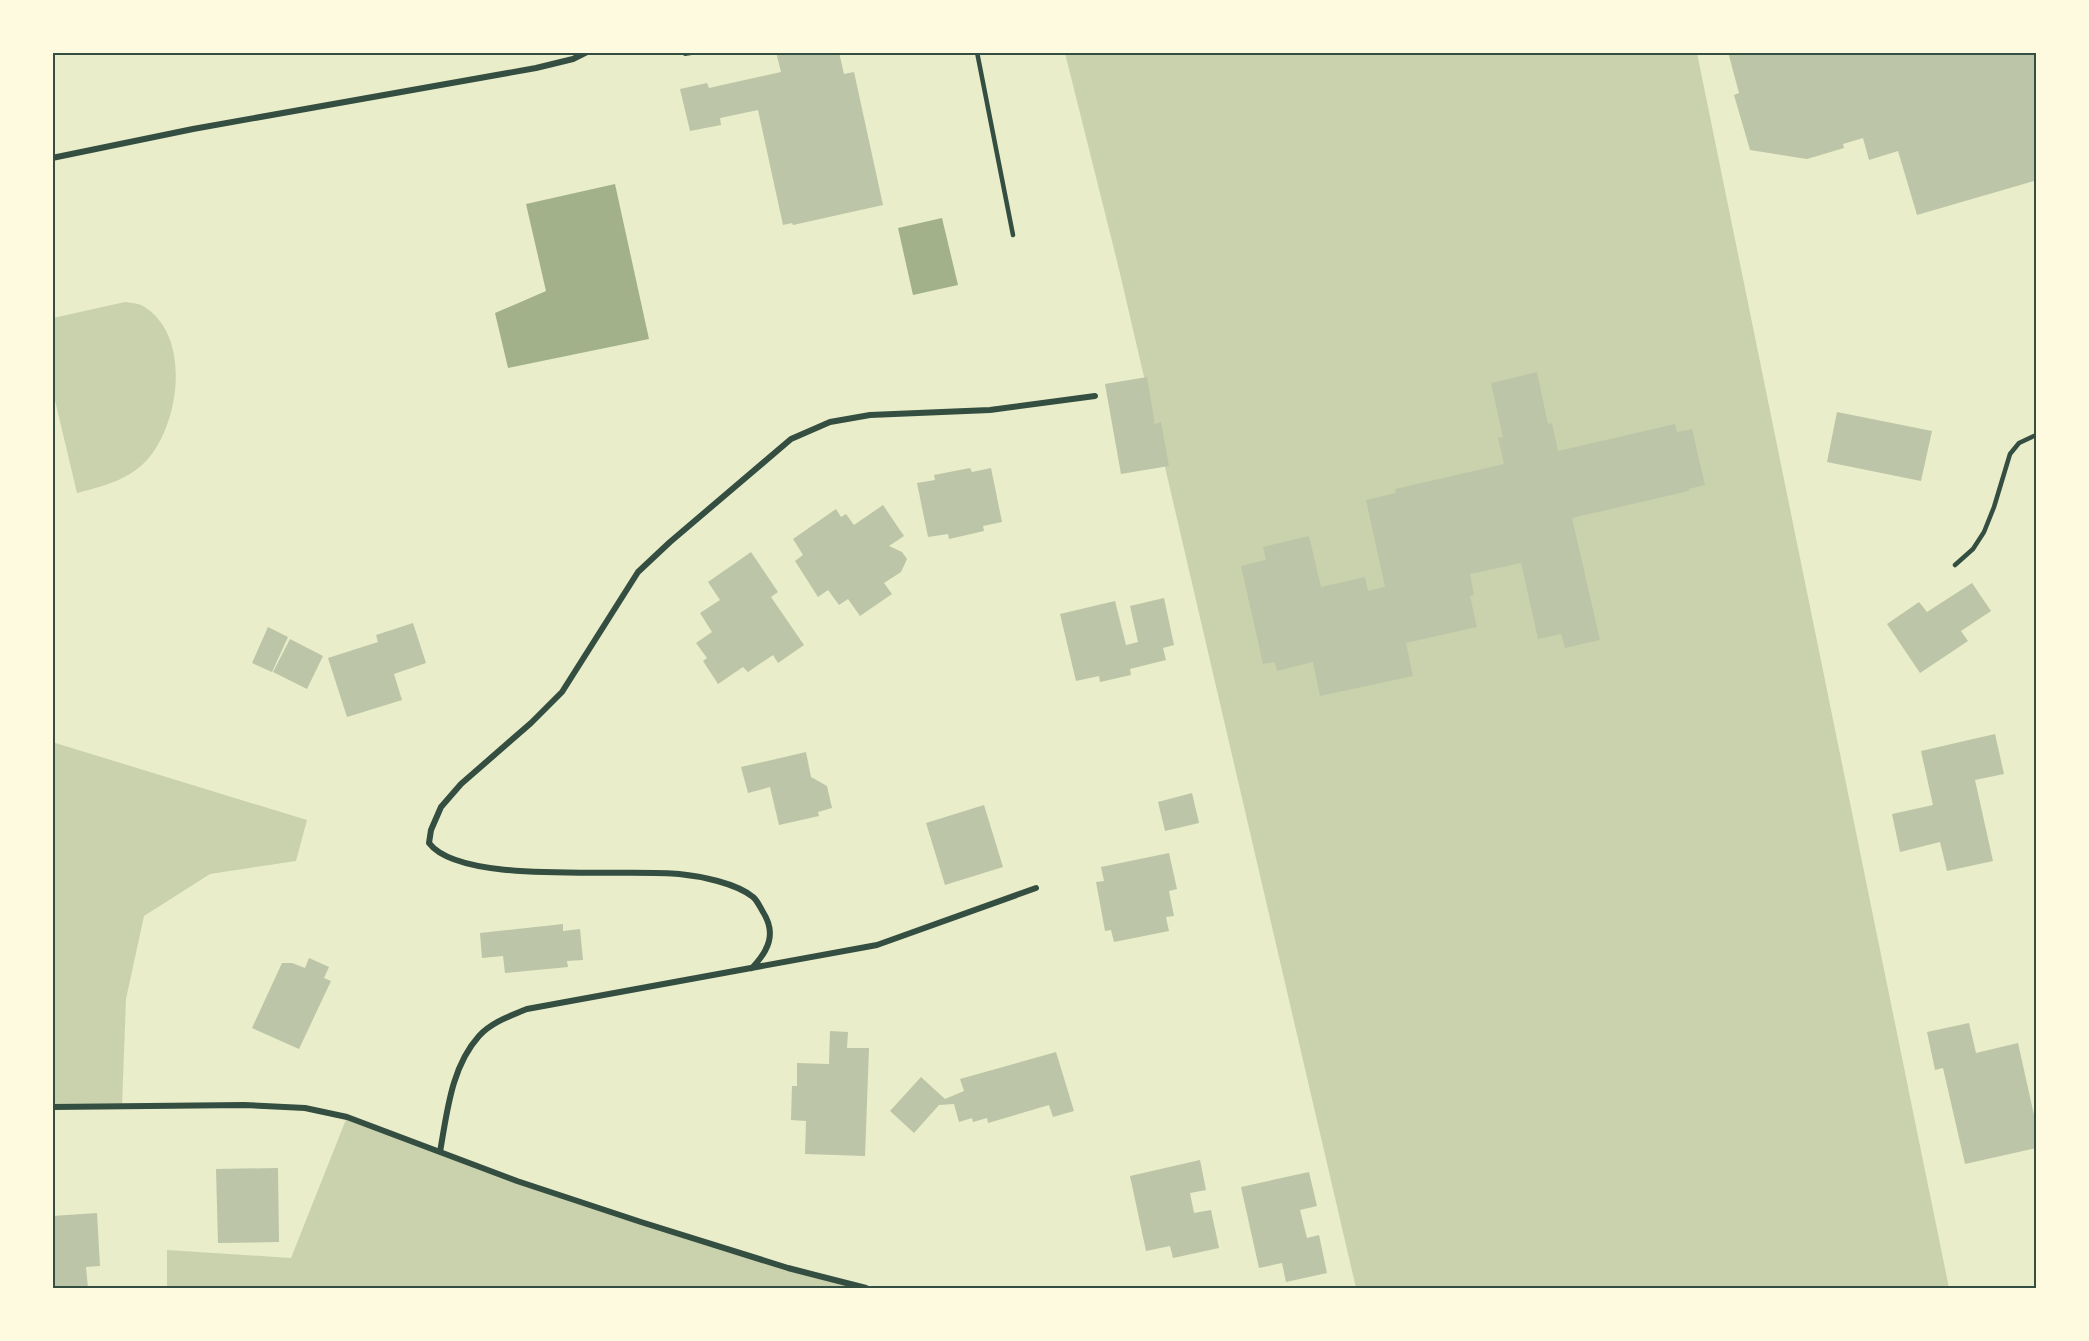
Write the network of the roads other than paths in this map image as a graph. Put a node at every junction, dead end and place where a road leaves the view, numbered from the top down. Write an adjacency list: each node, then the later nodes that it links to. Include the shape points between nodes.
1 (587, 52): 3 (street, via 536,68)
2 (976, 52): 4 (lane)
3 (52, 158)
4 (1013, 235)
5 (1095, 396): 9 (street, via 990,410 870,415 830,422 791,439 638,572 562,692 441,807 429,843 435,851 452,859 489,868 679,874 728,884 753,897 770,926 768,948)
6 (2037, 435): 7 (lane, via 2019,443 2010,454 1984,532)
7 (1955, 565)
8 (1036, 888): 9 (street, via 877,945)
9 (752, 968): 11 (street, via 527,1010 500,1020 480,1035 465,1056 452,1088)
10 (52, 1107): 11 (street, via 305,1108 347,1117)
11 (440, 1152): 12 (street, via 641,1222)
12 (866, 1288)

